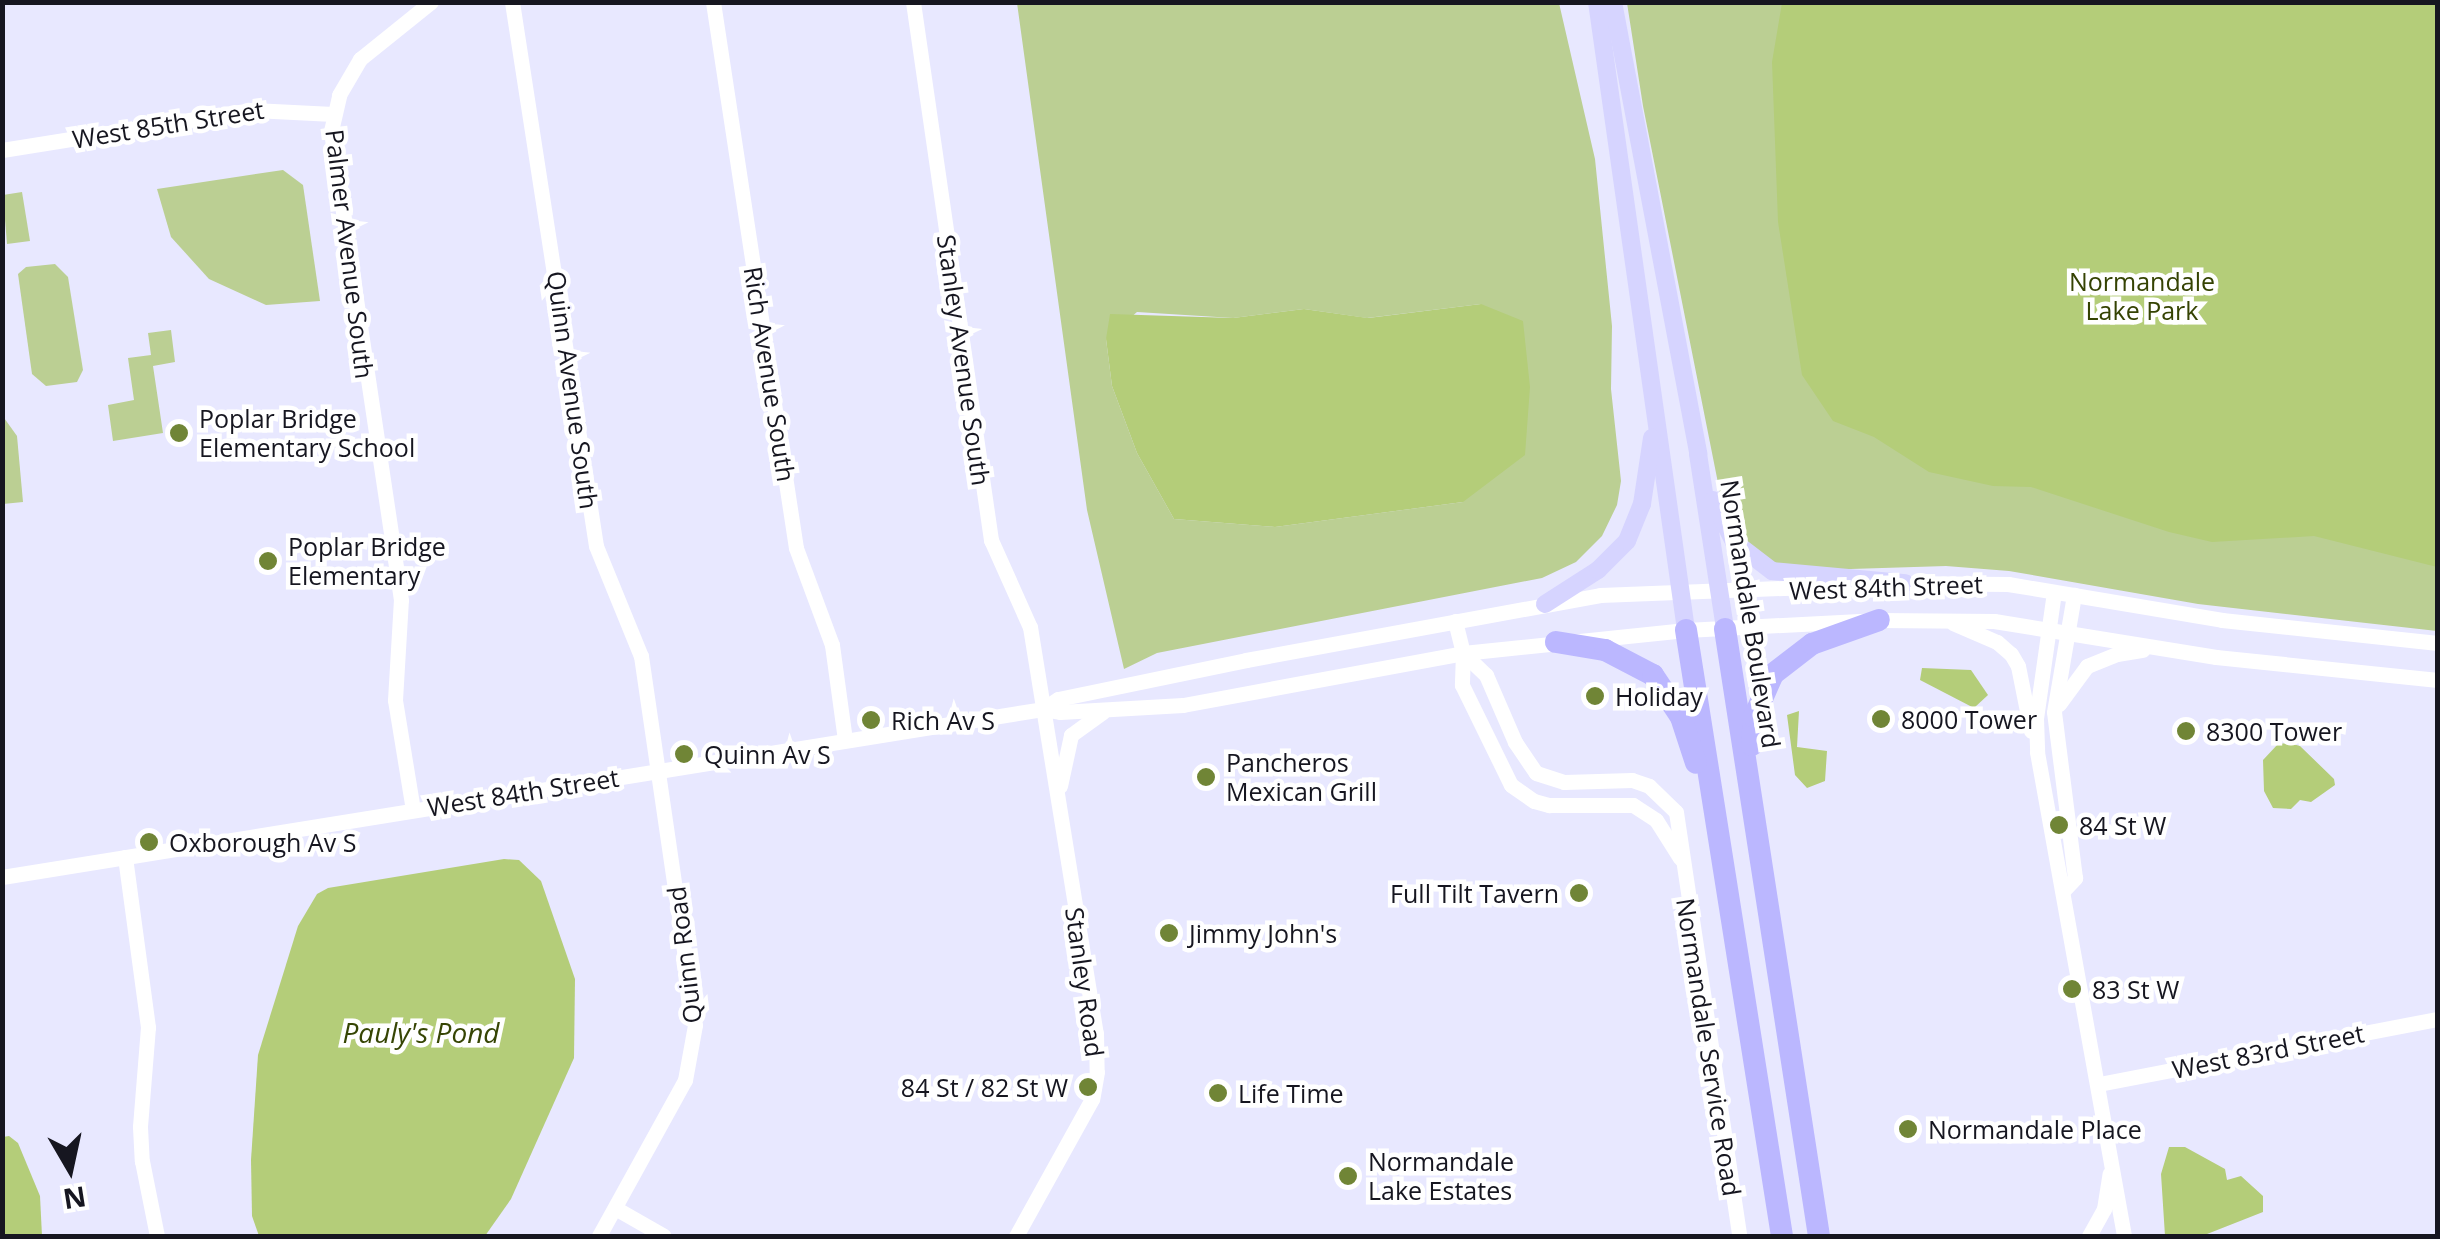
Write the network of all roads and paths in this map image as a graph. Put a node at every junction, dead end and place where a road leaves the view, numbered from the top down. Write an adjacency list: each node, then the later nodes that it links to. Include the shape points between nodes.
1 (431, 2): 7 (street, via 360,59)
2 (512, 2): 34 (street, Quinn Avenue South, via 596,546 637,636)
3 (714, 2): 32 (street, Rich Avenue South, via 796,548 832,645)
4 (913, 2): 29 (street, Stanley Avenue South, via 991,540 1026,611)
5 (1597, 2): 9 (main road)
6 (1613, 2): 10 (main road, Normandale Boulevard)
7 (333, 114): 8 (street, West 85th Street, via 252,110); 37 (street, Palmer Avenue South, via 332,149 401,600 395,700)
8 (2, 150)
9 (1655, 412): 12 (main road); 16 (main road, via 1642,504 1627,541 1598,570)
10 (1698, 454): 11 (main road, via 1722,523 1759,564 1785,574); 13 (main road, Normandale Boulevard)
11 (1906, 583): 13 (street, West 84th Street); 14 (street, West 84th Street, via 2008,584)
12 (1680, 591): 13 (street, West 84th Street); 16 (street, West 84th Street); 22 (main road)
13 (1720, 592): 20 (main road, Normandale Boulevard)
14 (2054, 592): 15 (street, West 84th Street); 21 (street)
15 (2074, 595): 23 (street); 25 (street, West 84th Street, via 2250,624)
16 (1545, 604): 19 (street, West 84th Street)
17 (1940, 618): 18 (street, West 84th Street); 21 (street, West 84th Street); 33 (street, via 2011,654)
18 (1880, 620): 20 (street, West 84th Street); 35 (highway, via 1812,644 1769,678 1754,716)
19 (1455, 621): 27 (street); 29 (street, West 84th Street)
20 (1725, 628): 22 (street, West 84th Street); 35 (highway, Normandale Boulevard)
21 (2049, 628): 23 (street, West 84th Street); 33 (street)
22 (1686, 630): 24 (street, West 84th Street); 38 (highway)
23 (2067, 632): 26 (street, West 84th Street); 31 (street)
24 (1556, 642): 27 (street, West 84th Street); 38 (highway, via 1605,650 1653,675 1681,717)
25 (2438, 643)
26 (2160, 647): 28 (street, West 84th Street); 31 (street, via 2087,666)
27 (1463, 654): 30 (street, West 84th Street, via 1250,694); 40 (street, Normandale Service Road, via 1486,674 1536,774 1649,786 1676,812); 40 (street, Normandale Service Road, via 1462,685 1510,785 1550,805 1633,805 1656,820)
28 (2438, 680)
29 (1043, 708): 30 (street, West 84th Street); 32 (street, West 84th Street); 36 (street, Stanley Road)
30 (1106, 710): 36 (street, via 1071,734)
31 (2054, 712): 42 (street, via 2075,878)
32 (846, 740): 34 (street, West 84th Street)
33 (2038, 752): 42 (street)
34 (659, 770): 37 (street, West 84th Street); 46 (street, Quinn Road, via 695,1025 685,1080)
35 (1750, 788): 53 (highway, Normandale Boulevard)
36 (1058, 797): 50 (street, Stanley Road, via 1097,1072 1082,1119)
37 (413, 810): 39 (street, West 84th Street)
38 (1717, 828): 52 (highway)
39 (124, 857): 41 (street, West 84th Street); 47 (street, via 148,1027 140,1127)
40 (1680, 858): 51 (street, Normandale Service Road)
41 (2, 877)
42 (2063, 891): 44 (street)
43 (2438, 1019): 44 (street, West 83rd Street)
44 (2099, 1084): 45 (street)
45 (2112, 1160): 54 (street, via 2104,1209); 55 (street)
46 (615, 1208): 48 (street, Quinn Road); 49 (street)
47 (157, 1236)
48 (599, 1236)
49 (664, 1236)
50 (1016, 1236)
51 (1738, 1236)
52 (1782, 1236)
53 (1820, 1236)
54 (2089, 1236)
55 (2124, 1236)

